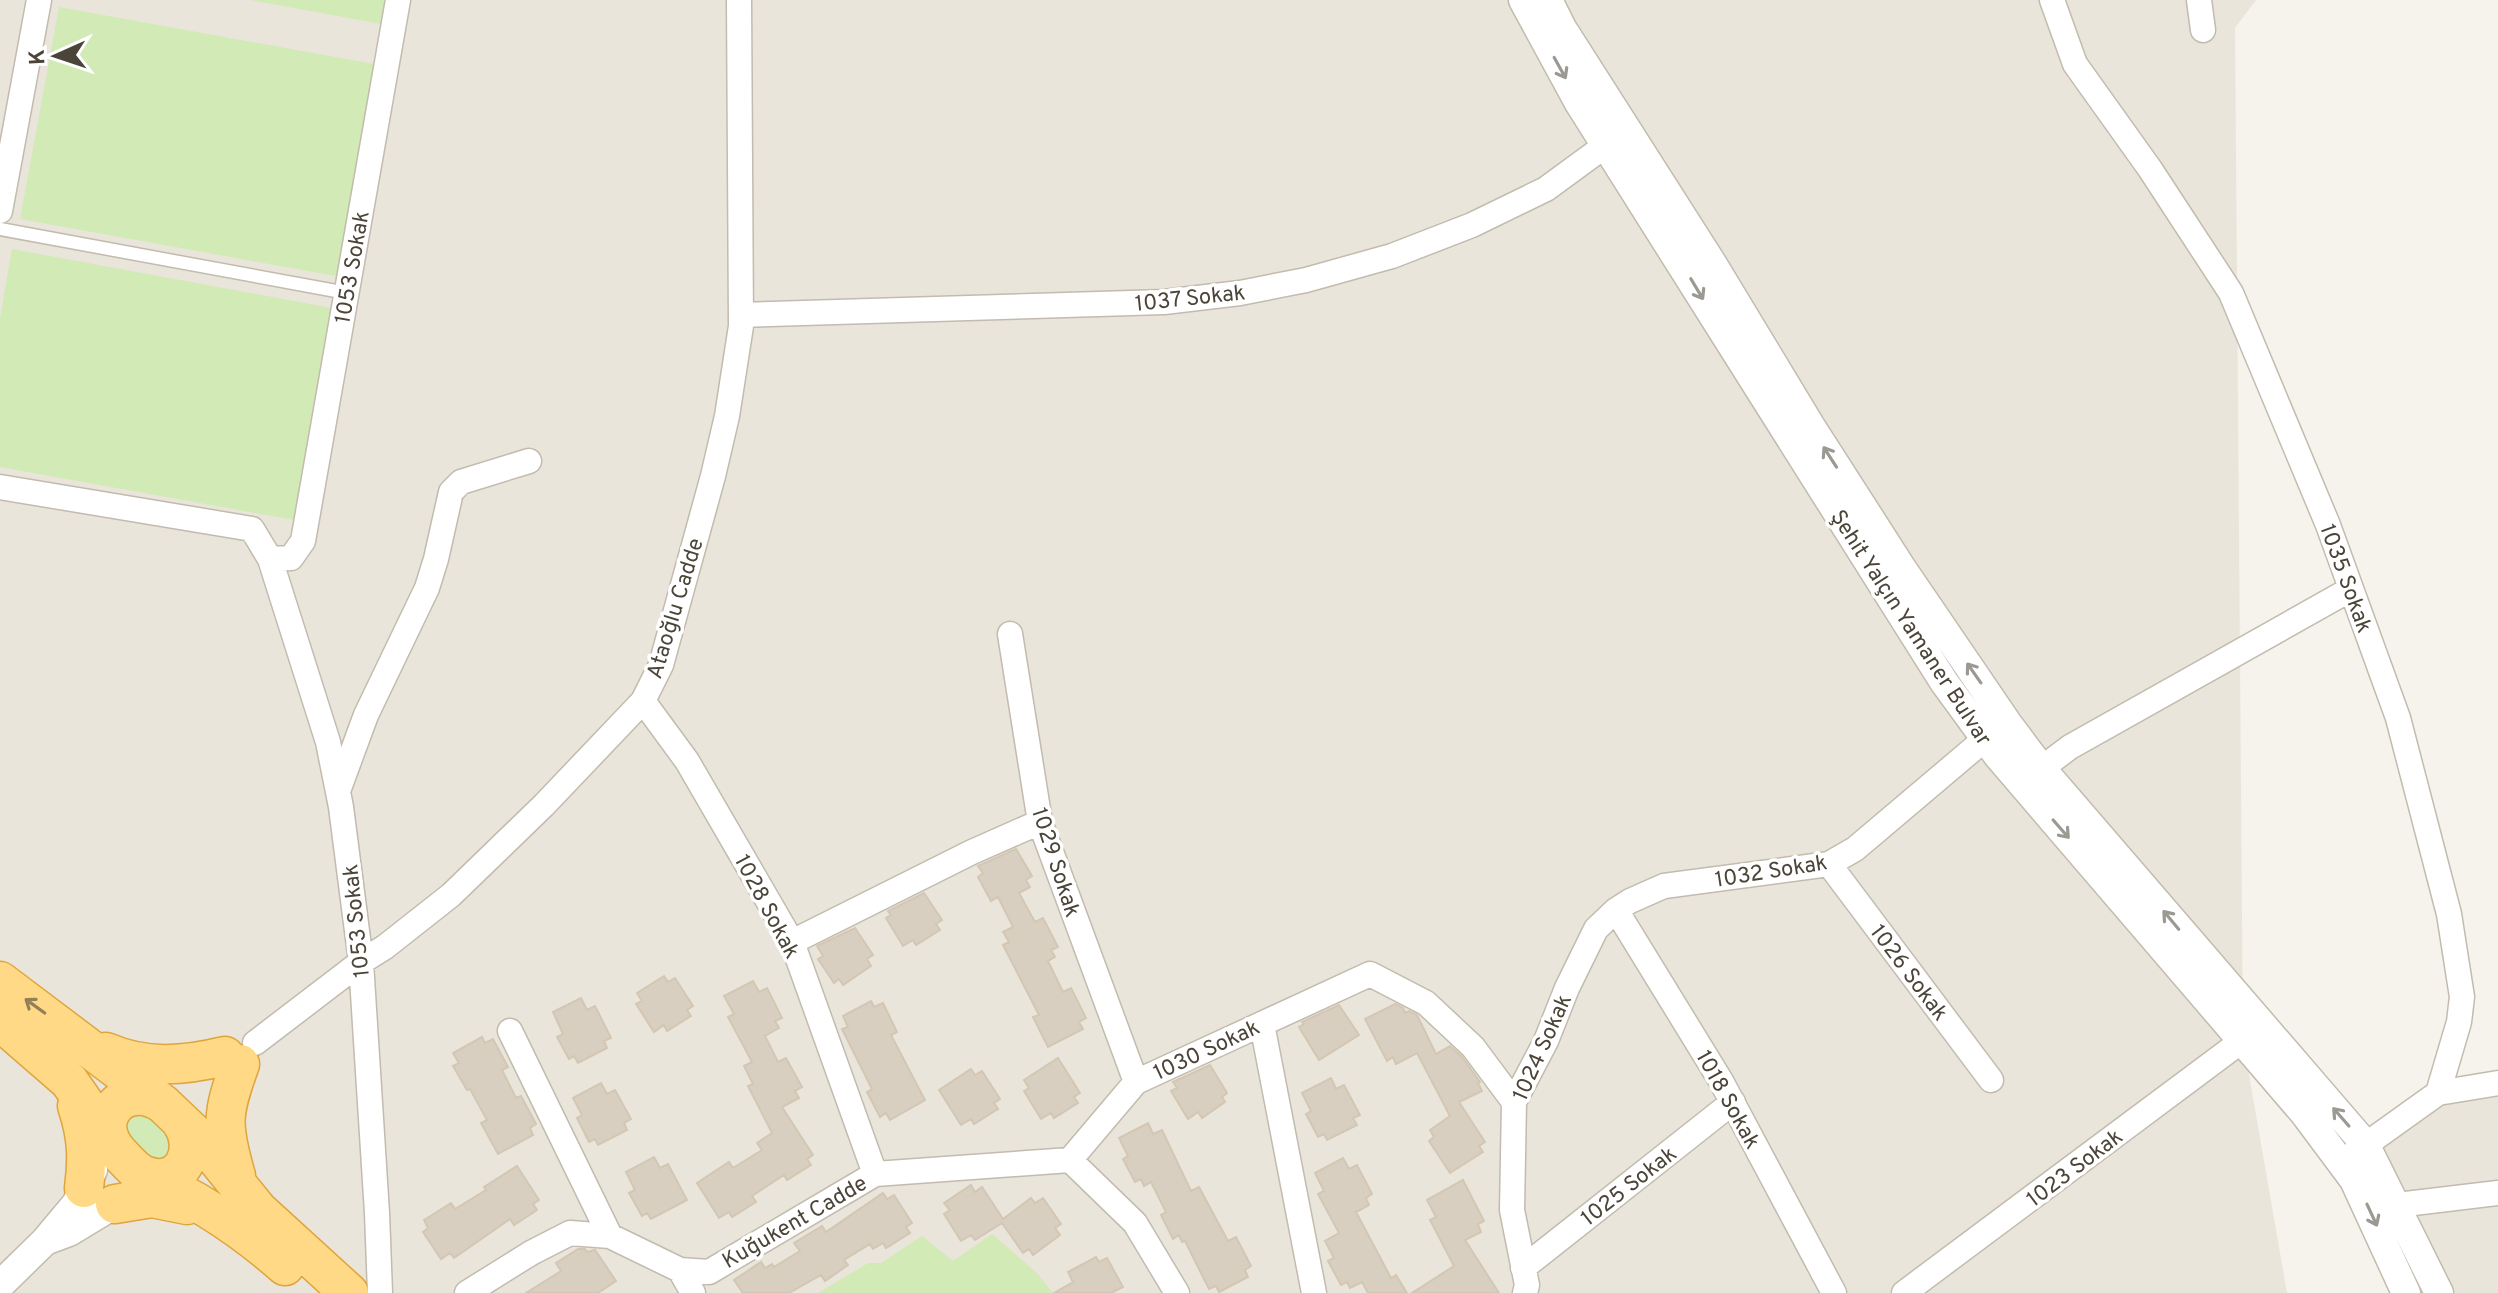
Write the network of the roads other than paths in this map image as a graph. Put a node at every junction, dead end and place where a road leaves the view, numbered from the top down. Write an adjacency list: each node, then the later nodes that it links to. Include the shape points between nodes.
1 (39, 0): 10 (street)
2 (398, 0): 12 (street, 1053 Sokak)
3 (739, 0): 13 (street, Ataoğlu Cadde)
4 (1523, 0): 9 (street, Şehit Yalçın Yamaner Bulvar, one-way to 9, via 1579,103)
5 (1548, 0): 9 (street)
6 (2052, 0): 17 (street, 1035 Sokak, via 2075,64 2231,293)
7 (2199, 0): 8 (street)
8 (2203, 30)
9 (1617, 139): 13 (street, 1037 Sokak, via 1546,189 1472,225 1392,256 1280,285 1164,302); 20 (street, one-way to 9, via 1895,557 1712,263); 21 (street, Şehit Yalçın Yamaner Bulvar, one-way to 21, via 1944,682)
10 (0, 211)
11 (0, 229): 12 (lane)
12 (347, 293): 16 (street, 1053 Sokak, via 303,541 291,558)
13 (741, 315): 19 (street, Ataoğlu Cadde, via 713,476 661,665)
14 (529, 461): 23 (street, via 461,482 451,492 427,588 366,715)
15 (0, 487): 16 (street, 1053 Sokak, via 252,529)
16 (270, 559): 23 (street, 1053 Sokak, via 328,742)
17 (2351, 589): 22 (street, via 2070,747); 40 (street, 1035 Sokak, via 2398,718 2459,970 2459,1022)
18 (1010, 634): 24 (street, 1029 Sokak)
19 (643, 701): 27 (street, 1028 Sokak, via 687,761); 28 (street, Ataoğlu Cadde, via 451,895)
20 (2008, 724): 21 (street, 1032 Sokak); 22 (street)
21 (1985, 739): 22 (street, Şehit Yalçın Yamaner Bulvar); 25 (street, 1032 Sokak, via 1855,849)
22 (2031, 776): 33 (street, Şehit Yalçın Yamaner Bulvar)
23 (338, 791): 28 (street, 1053 Sokak)
24 (1040, 822): 27 (street); 38 (street, 1029 Sokak)
25 (1829, 864): 26 (street, 1032 Sokak, via 1664,886); 36 (street, 1026 Sokak)
26 (1616, 910): 41 (street, 1024 Sokak, via 1596,929); 42 (street, 1018 Sokak)
27 (792, 942): 47 (street, 1028 Sokak)
28 (361, 962): 35 (street, Ataoğlu Cadde); 58 (street, 1053 Sokak)
29 (0, 981): 34 (highway, one-way to 29)
30 (0, 1021): 37 (highway)
31 (1262, 1024): 38 (street, 1030 Sokak); 41 (street, 1030 Sokak, via 1370,974 1426,1003 1473,1047); 62 (street)
32 (510, 1031): 52 (street)
33 (2252, 1033): 44 (street, one-way to 33); 46 (street, Şehit Yalçın Yamaner Bulvar); 65 (street, 1023 Sokak)
34 (82, 1041): 35 (highway, via 141,1063 197,1063); 43 (highway)
35 (240, 1055): 43 (street, Ataoğlu Cadde); 43 (street, Ataoğlu Cadde); 50 (highway, via 224,1121)
36 (1991, 1080)
37 (69, 1081): 43 (highway); 49 (highway)
38 (1136, 1082): 45 (street, 1030 Sokak)
39 (2498, 1083): 40 (street)
40 (2438, 1093): 44 (street)
41 (1514, 1102): 53 (street, 1024 Sokak, via 1512,1210)
42 (1733, 1102): 53 (street, 1025 Sokak); 64 (street, 1018 Sokak)
43 (151, 1135): 49 (street); 49 (street, via 101,1148); 50 (highway); 50 (highway, via 190,1198)
44 (2365, 1144): 46 (street); 51 (street)
45 (1070, 1160): 47 (street, Kuğukent Cadde); 61 (street, via 1135,1223)
46 (2341, 1162): 66 (street, Şehit Yalçın Yamaner Bulvar, one-way to 66, via 2369,1209)
47 (875, 1174): 54 (street, Kuğukent Cadde, via 709,1272)
48 (2498, 1193): 51 (street)
49 (100, 1196): 50 (highway); 55 (street, via 76,1204)
50 (230, 1202): 56 (highway, via 256,1241); 57 (highway, via 258,1210)
51 (2397, 1205): 67 (street)
52 (610, 1236): 54 (street); 59 (street, via 570,1233)
53 (1523, 1268): 63 (street, 1024 Sokak)
54 (680, 1270): 60 (street)
55 (0, 1285)
56 (315, 1293)
57 (349, 1293)
58 (380, 1293)
59 (467, 1293)
60 (693, 1293)
61 (1177, 1293)
62 (1314, 1293)
63 (1525, 1293)
64 (1834, 1293)
65 (1904, 1293)
66 (2406, 1293)
67 (2439, 1293)

